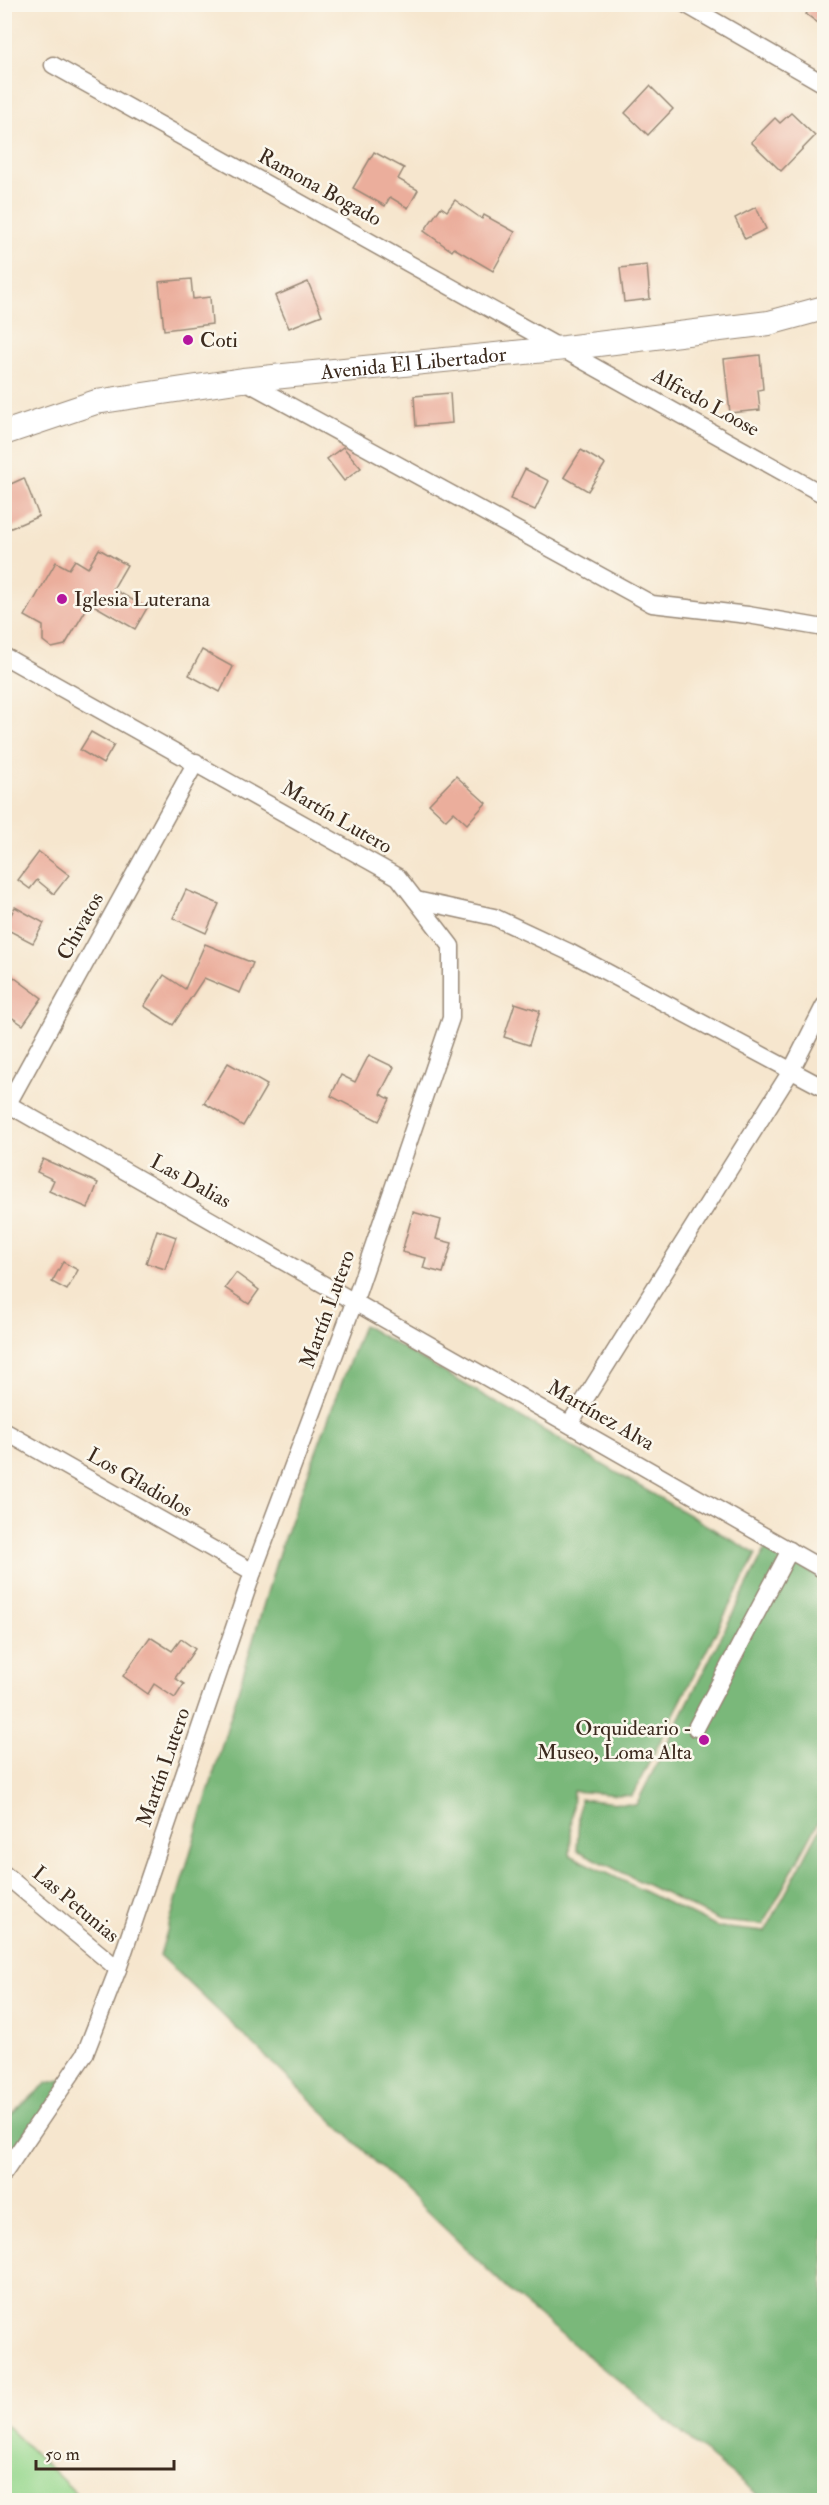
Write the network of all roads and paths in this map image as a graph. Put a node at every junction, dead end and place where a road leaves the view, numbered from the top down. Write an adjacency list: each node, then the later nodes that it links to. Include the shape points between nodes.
1 (685, 4): 3 (street)
2 (53, 65): 5 (street, Ramona Bogado)
3 (825, 84)
4 (825, 308): 5 (main road, Avenida El Libertador, via 769,323)
5 (565, 348): 6 (main road, Avenida El Libertador); 8 (street, Alfredo Loose)
6 (243, 380): 7 (main road, Avenida El Libertador, via 96,402); 9 (street, via 652,604)
7 (4, 433)
8 (825, 495)
9 (825, 628)
10 (4, 656): 11 (street, Martín Lutero)
11 (196, 762): 12 (street, Martín Lutero, via 398,877); 16 (street, Chivatos)
12 (416, 900): 14 (street, via 494,917 569,951); 17 (street, Martín Lutero, via 451,946 452,1018)
13 (825, 1006): 14 (street)
14 (791, 1071): 15 (street); 18 (street)
15 (825, 1088)
16 (6, 1105): 17 (street, Las Dalias)
17 (355, 1300): 18 (street, Martínez Alva); 22 (street, Martín Lutero)
18 (570, 1423): 20 (street, Martínez Alva)
19 (4, 1431): 22 (street, Los Gladiolos)
20 (790, 1550): 21 (street, Martínez Alva); 23 (street)
21 (825, 1570)
22 (253, 1572): 25 (street, Martín Lutero)
23 (696, 1728)
24 (4, 1874): 25 (street, Las Petunias)
25 (118, 1969): 26 (street, Martín Lutero, via 85,2054)
26 (4, 2173)

